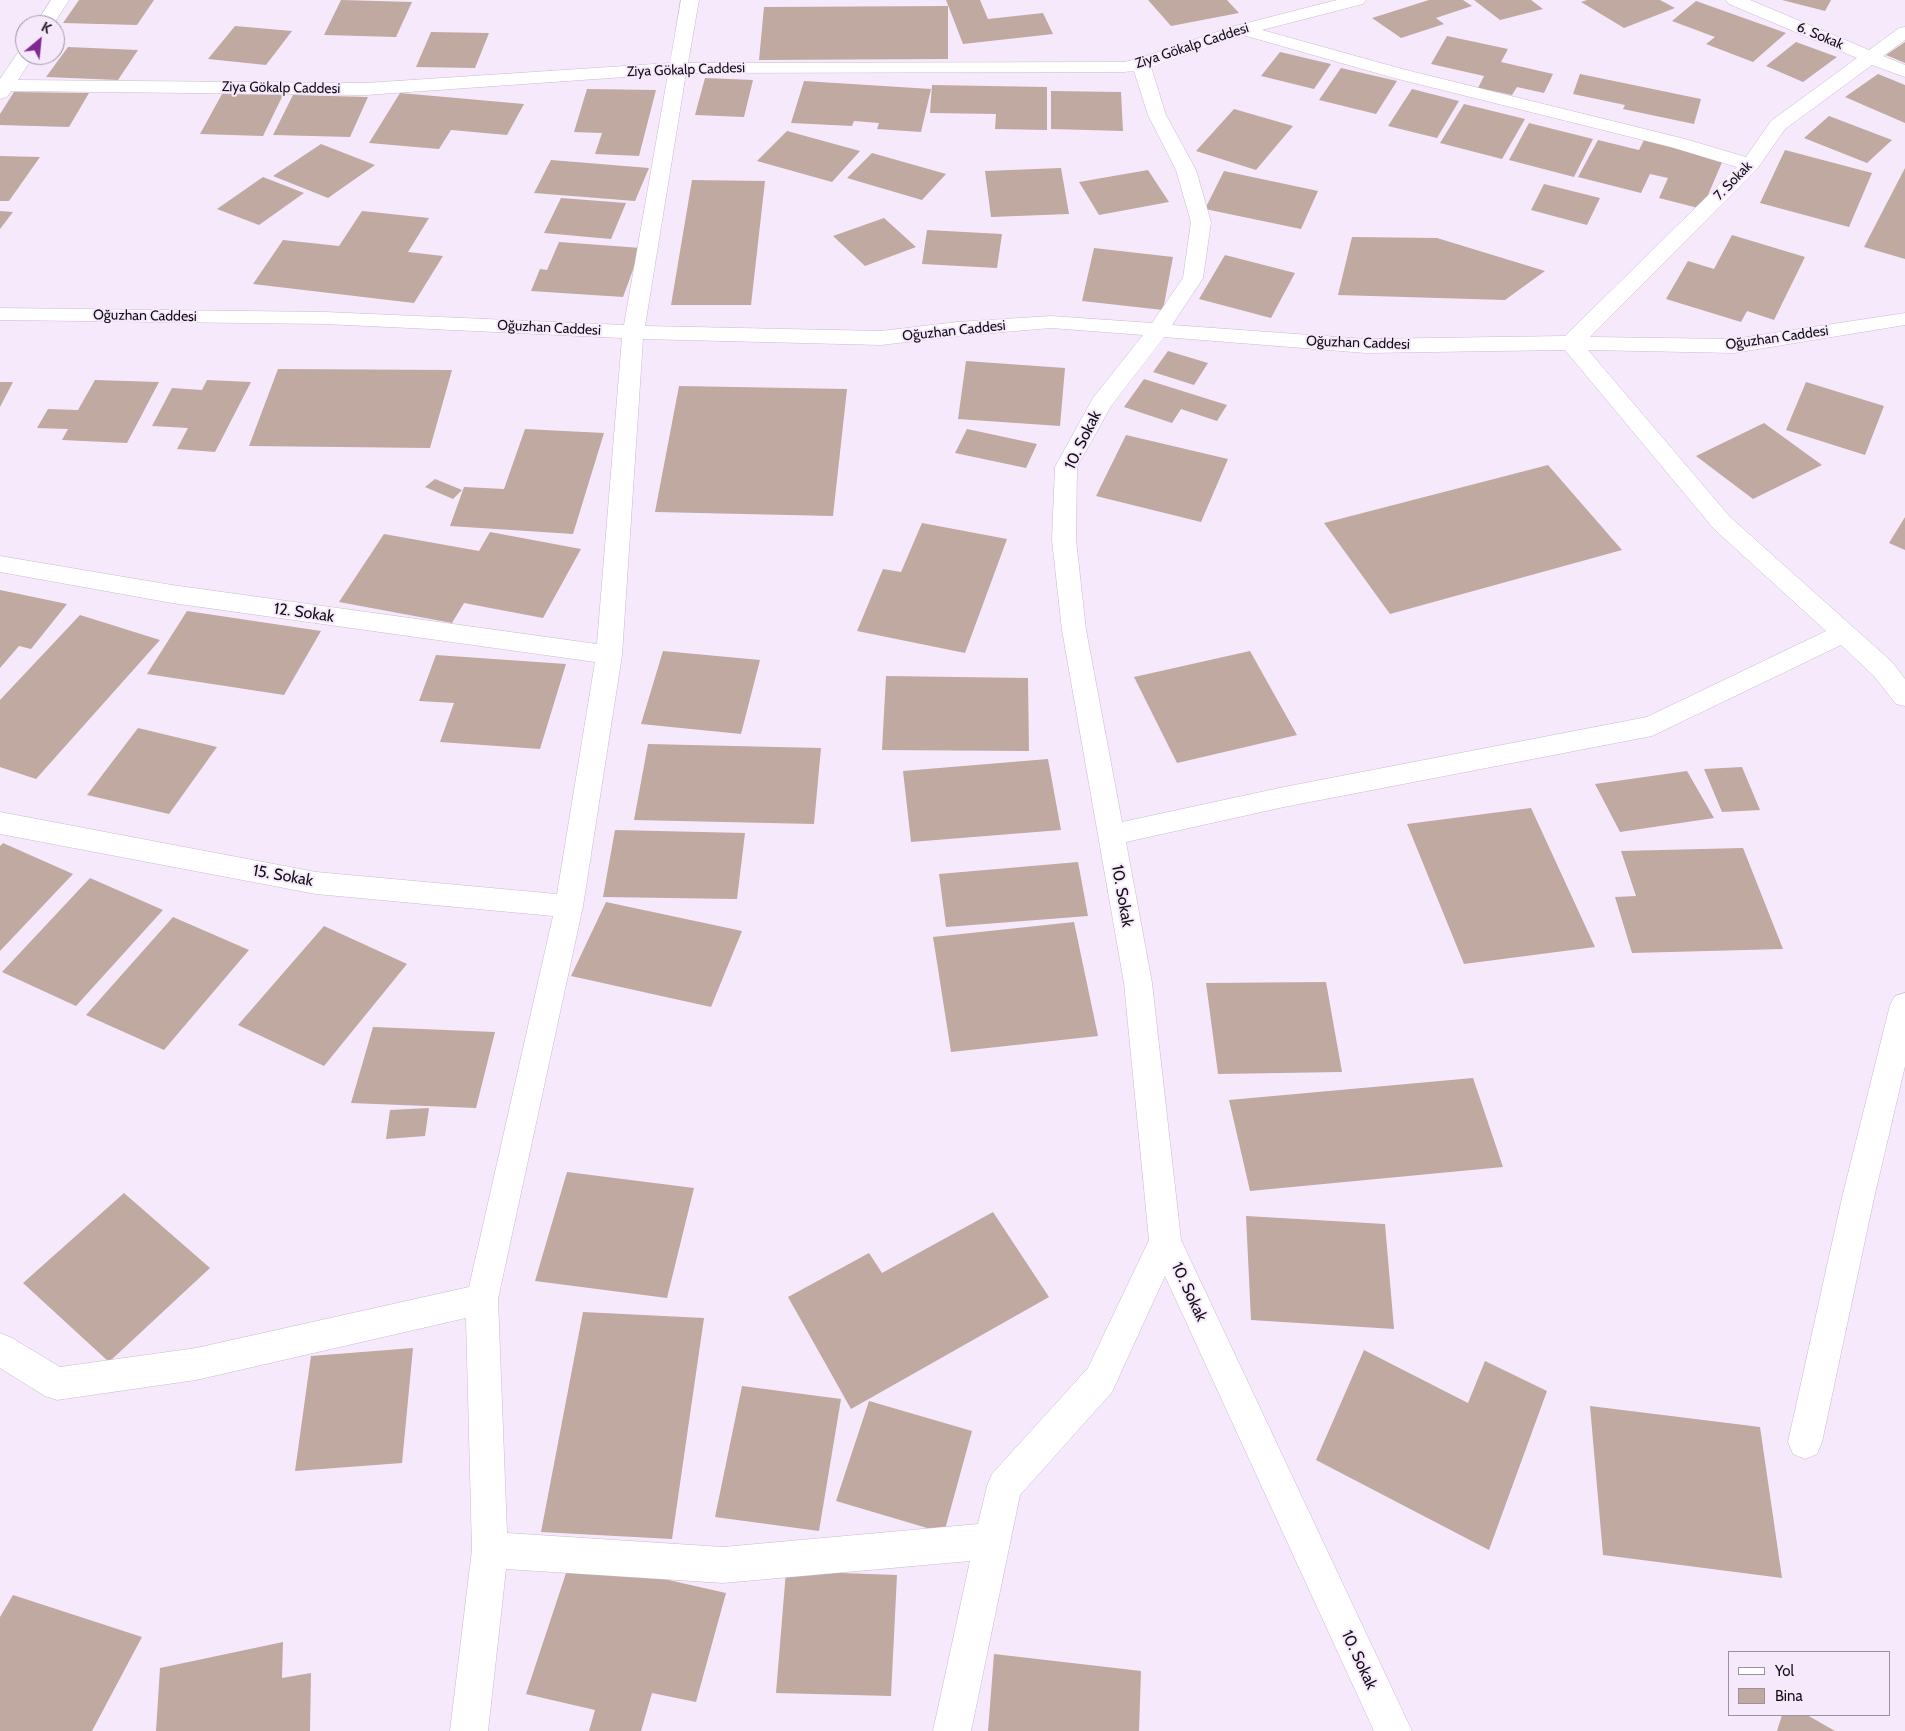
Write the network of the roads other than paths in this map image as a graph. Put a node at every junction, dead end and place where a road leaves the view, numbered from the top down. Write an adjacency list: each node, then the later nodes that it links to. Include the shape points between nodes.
1 (60, 0): 5 (street)
2 (690, 0): 11 (street)
3 (1357, 0): 6 (street, Ziya Gökalp Caddesi)
4 (1735, 0): 8 (street, 6. Sokak)
5 (50, 15)
6 (1241, 30): 9 (street, Ziya Gökalp Caddesi); 14 (street, via 1400,74 1678,143)
7 (1905, 32): 8 (street, 7. Sokak)
8 (1871, 57): 12 (street, 6. Sokak); 14 (street, 7. Sokak, via 1778,125)
9 (1141, 64): 11 (street, Ziya Gökalp Caddesi, via 1114,67); 17 (street, 10. Sokak, via 1157,115 1186,170 1201,222 1193,278)
10 (18, 65): 13 (street)
11 (680, 68): 13 (street, Ziya Gökalp Caddesi, via 366,89); 18 (street)
12 (1905, 72)
13 (3, 89)
14 (1750, 165): 19 (street, 7. Sokak)
15 (0, 314): 18 (street, Oğuzhan Caddesi, via 325,318)
16 (1905, 319): 19 (street, Oğuzhan Caddesi, via 1734,346)
17 (1158, 330): 18 (street, Oğuzhan Caddesi, via 1050,322 881,338); 19 (street, Oğuzhan Caddesi, via 1366,346); 26 (street, 10. Sokak, via 1101,403 1066,467 1064,540 1074,630)
18 (633, 332): 22 (street)
19 (1571, 343): 21 (street, via 1722,523)
20 (0, 564): 22 (street, 12. Sokak, via 172,594)
21 (1842, 634): 23 (street); 26 (street, via 1652,726 1284,797)
22 (609, 655): 27 (street)
23 (1894, 669): 24 (street)
24 (1905, 697)
25 (0, 823): 27 (street, 15. Sokak, via 316,883)
26 (1111, 836): 29 (street, 10. Sokak, via 1138,983)
27 (569, 906): 30 (street)
28 (1905, 1005): 32 (street, via 1858,1198)
29 (1165, 1241): 33 (street, via 1100,1380 1004,1486); 37 (street, 10. Sokak)
30 (482, 1299): 31 (street, via 196,1364 57,1384); 34 (street)
31 (0, 1349)
32 (1805, 1442)
33 (992, 1541): 34 (street, via 722,1565); 36 (street)
34 (490, 1550): 35 (street)
35 (469, 1731)
36 (952, 1731)
37 (1392, 1731)

